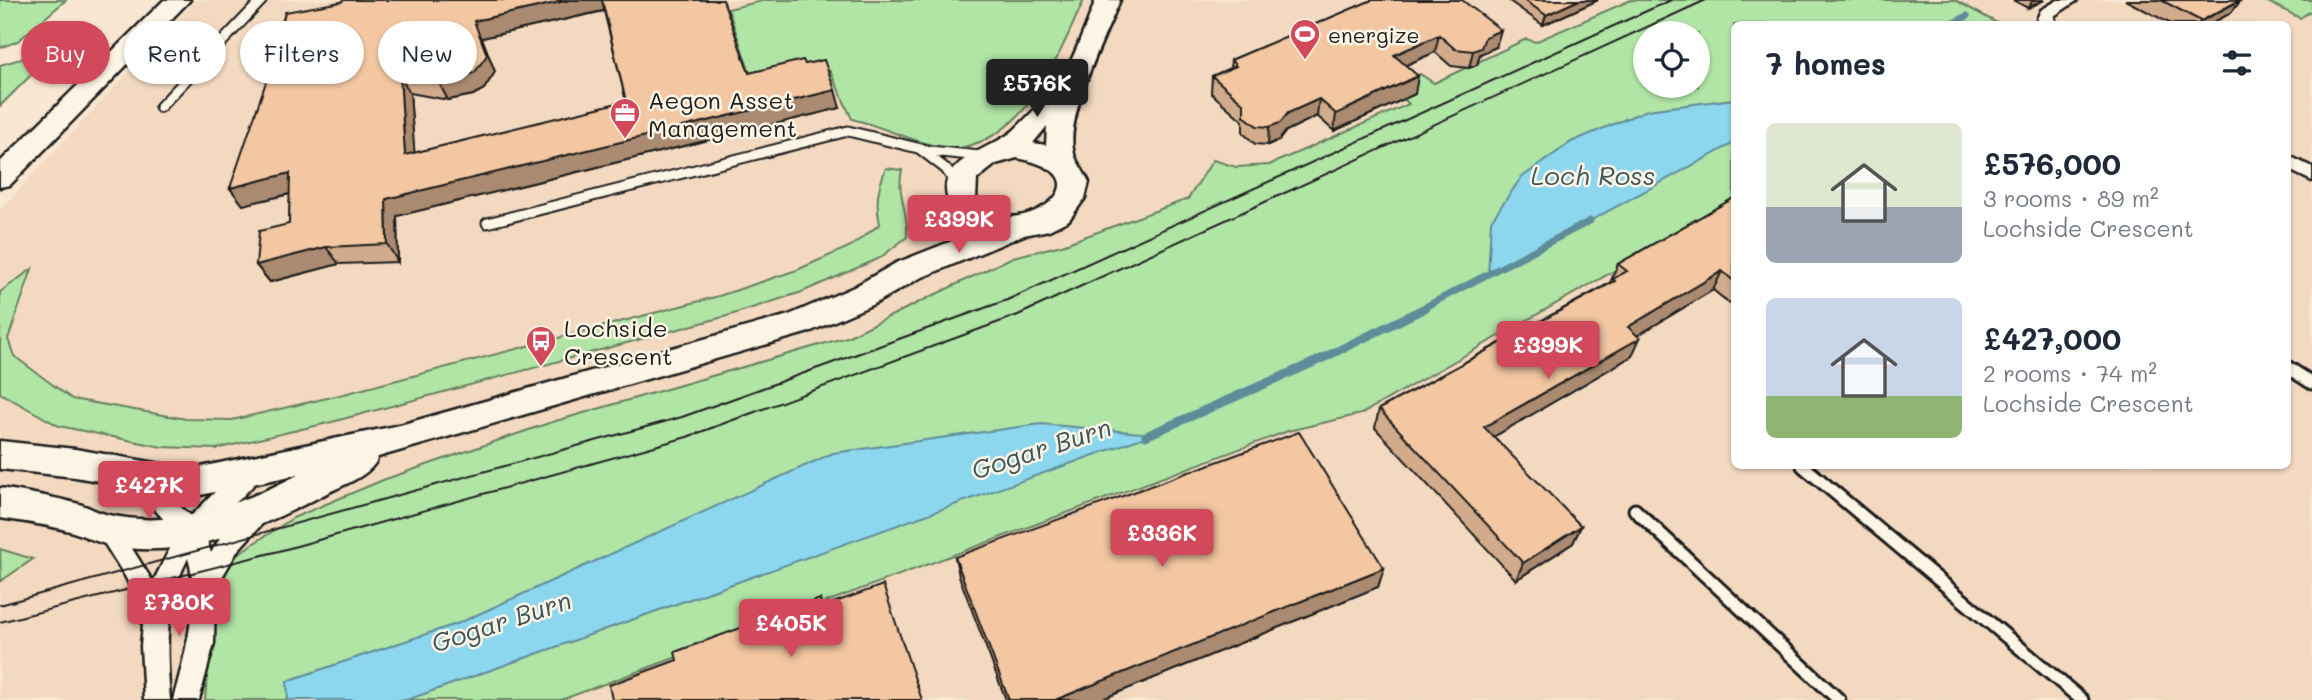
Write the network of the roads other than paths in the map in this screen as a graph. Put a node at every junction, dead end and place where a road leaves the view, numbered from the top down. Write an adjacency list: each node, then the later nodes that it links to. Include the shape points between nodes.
1 (151, 0): 9 (street)
2 (178, 0): 15 (street)
3 (262, 0): 8 (lane)
4 (1108, 0): 7 (street)
5 (2070, 0): 6 (street, via 2047,13)
6 (2046, 21)
7 (1075, 78): 11 (street, via 1022,138); 12 (street, via 1058,135)
8 (160, 107)
9 (0, 149)
10 (920, 149): 11 (lane, via 958,158); 16 (lane, via 946,169); 17 (lane, via 884,136 848,131)
11 (995, 153): 12 (street, via 1035,150); 16 (street, via 971,167)
12 (1062, 161): 18 (street, via 1074,177 1071,201 1041,223)
13 (2291, 163): 14 (street)
14 (2312, 174)
15 (0, 178)
16 (961, 197): 18 (street, via 979,220); 19 (street, via 955,220)
17 (487, 223)
18 (1014, 228): 19 (street)
19 (907, 271): 22 (street, via 798,324)
20 (2291, 370): 21 (lane)
21 (2312, 383)
22 (400, 439): 24 (street); 28 (street)
23 (0, 455): 26 (street)
24 (255, 469): 26 (street, via 191,483); 31 (street, via 212,505)
25 (1807, 469): 37 (lane)
26 (144, 477): 31 (street, via 165,507)
27 (0, 503): 30 (street, via 80,519)
28 (267, 506): 31 (street); 32 (street, via 230,543)
29 (1635, 510): 36 (lane)
30 (108, 530): 31 (street); 33 (street)
31 (192, 531): 32 (street); 33 (street, via 174,558)
32 (206, 583): 35 (street, via 201,643)
33 (156, 614): 34 (street)
34 (157, 700)
35 (186, 700)
36 (1839, 700)
37 (2082, 700)

